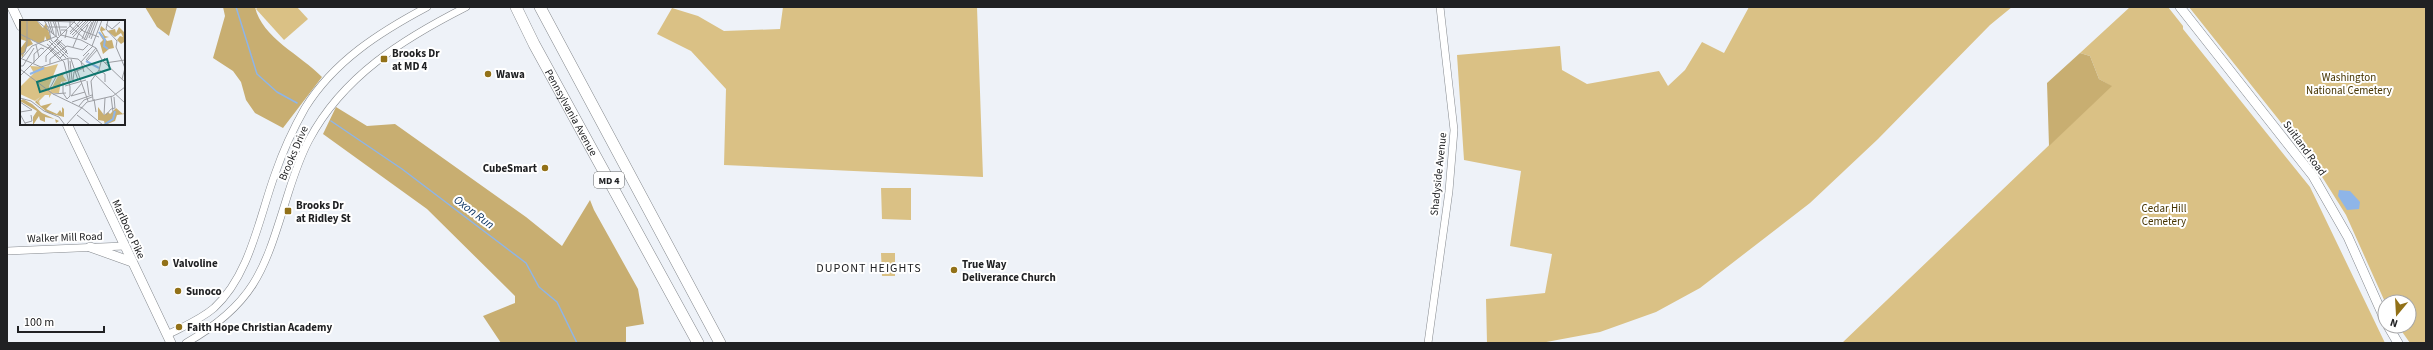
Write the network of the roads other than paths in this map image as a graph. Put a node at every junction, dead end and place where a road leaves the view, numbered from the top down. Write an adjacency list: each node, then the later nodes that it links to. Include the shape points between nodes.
1 (12, 7): 10 (main road)
2 (427, 7): 18 (street, Brooks Drive, via 366,43 318,89 282,154 251,245 233,283 211,310)
3 (466, 7): 19 (street, Brooks Drive, via 382,56 342,92 308,141 272,244 252,289 218,323)
4 (512, 7): 9 (highway)
5 (516, 7): 9 (highway, Pennsylvania Avenue / MD 4)
6 (1440, 7): 22 (street, Shadyside Avenue, via 1454,130)
7 (2180, 7): 16 (main road, Suitland Road, via 2313,176 2348,237)
8 (541, 8): 21 (highway, Pennsylvania Avenue / MD 4)
9 (522, 17): 20 (highway, Pennsylvania Avenue / MD 4, via 534,44)
10 (20, 24)
11 (67, 125): 12 (main road, Marlboro Pike)
12 (124, 246): 13 (street, Walker Mill Road); 15 (main road, Marlboro Pike)
13 (90, 247): 14 (street, Walker Mill Road); 15 (main road)
14 (7, 251)
15 (132, 262): 18 (main road, Marlboro Pike)
16 (2377, 302)
17 (2393, 334): 23 (main road)
18 (169, 339)
19 (186, 343)
20 (698, 343)
21 (720, 343)
22 (1428, 343)
23 (2398, 343)

